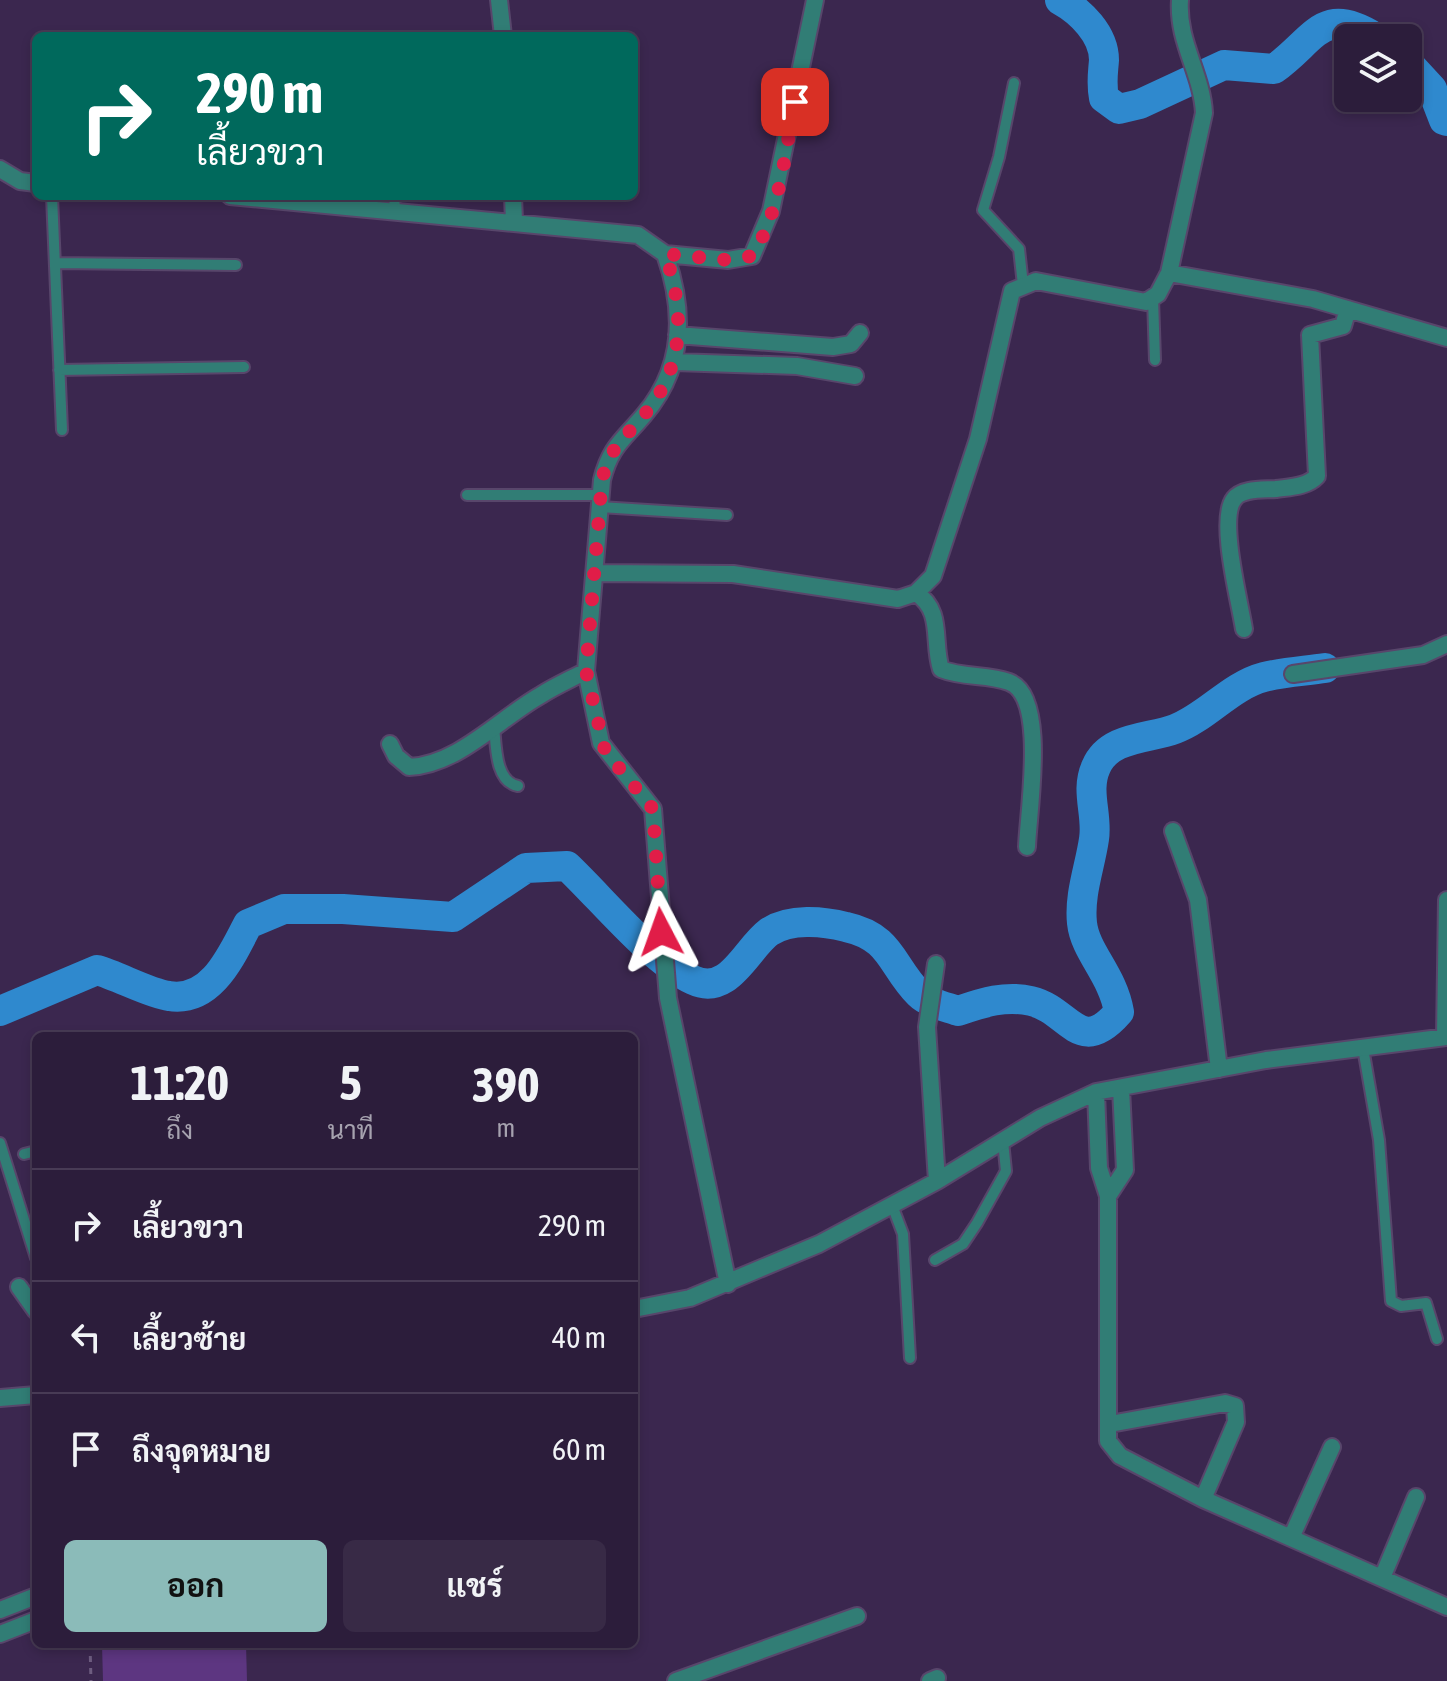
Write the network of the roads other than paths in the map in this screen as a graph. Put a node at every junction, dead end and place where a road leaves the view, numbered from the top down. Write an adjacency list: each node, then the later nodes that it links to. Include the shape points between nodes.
1 (499, 0): 4 (street)
2 (815, 0): 13 (street, via 761,243 752,256 728,260)
3 (1180, 0): 16 (street, via 1180,29 1204,98 1204,113)
4 (503, 32)
5 (1014, 83): 17 (lane, via 983,210 1019,249)
6 (0, 169): 7 (street)
7 (32, 182)
8 (52, 200): 14 (lane)
9 (324, 200): 11 (street)
10 (513, 200): 12 (street)
11 (395, 203): 12 (street)
12 (514, 221): 13 (street, via 638,235)
13 (665, 254): 21 (street, via 674,287)
14 (55, 263): 15 (lane); 26 (lane)
15 (236, 265)
16 (1169, 273): 18 (street); 19 (street)
17 (1023, 285): 18 (street, via 1036,281 1146,302); 33 (street, via 1012,291 1007,304 978,439 933,576)
18 (1153, 298): 23 (lane)
19 (1348, 309): 22 (street); 34 (street, via 1343,326 1310,335 1317,476 1304,484 1244,492 1229,509)
20 (860, 333): 21 (street, via 848,345 819,347)
21 (677, 335): 24 (street)
22 (1447, 338)
23 (1155, 360)
24 (675, 362): 27 (street, via 797,366); 30 (street, via 665,388 608,455)
25 (244, 367): 26 (lane)
26 (59, 370): 28 (lane)
27 (855, 376)
28 (62, 430)
29 (467, 495): 30 (lane)
30 (600, 501): 31 (lane); 32 (street)
31 (727, 515)
32 (596, 573): 33 (street, via 733,574 898,599); 36 (street)
33 (916, 593): 42 (street, via 928,600 934,613 941,669 1008,681 1020,687 1029,702 1033,726)
34 (1244, 629)
35 (1447, 644): 37 (street, via 1423,655)
36 (586, 671): 38 (street); 59 (street, via 605,751 653,809 668,998)
37 (1293, 674)
38 (494, 726): 39 (street, via 427,766 409,767); 40 (lane, via 499,767 507,781)
39 (390, 744)
40 (518, 786)
41 (1173, 831): 47 (street, via 1198,900)
42 (1027, 847)
43 (1447, 900): 45 (street)
44 (936, 964): 54 (street, via 927,1027)
45 (1446, 1037): 46 (street)
46 (1363, 1048): 47 (street); 63 (lane, via 1379,1140 1391,1301 1401,1306 1426,1303)
47 (1219, 1069): 48 (street)
48 (1121, 1088): 49 (street); 55 (street, via 1125,1170)
49 (1088, 1095): 50 (street); 55 (street)
50 (1003, 1141): 54 (street); 58 (lane, via 1006,1171 977,1223 963,1244)
51 (0, 1143): 57 (lane)
52 (32, 1152): 53 (lane)
53 (24, 1154)
54 (937, 1181): 56 (street)
55 (1108, 1196): 67 (street)
56 (892, 1205): 59 (street); 64 (lane, via 903,1234)
57 (32, 1245)
58 (935, 1260)
59 (728, 1284): 62 (street)
60 (19, 1287): 61 (street)
61 (32, 1305)
62 (638, 1308)
63 (1437, 1339)
64 (910, 1358)
65 (32, 1395): 66 (street)
66 (0, 1398)
67 (1110, 1424): 70 (street, via 1108,1441 1120,1456); 70 (street, via 1225,1403 1235,1406 1236,1422)
68 (1332, 1447): 71 (street)
69 (1416, 1497): 72 (street)
70 (1203, 1499): 71 (street)
71 (1291, 1538): 72 (street)
72 (1382, 1578): 74 (street)
73 (32, 1598): 75 (street)
74 (1447, 1607)
75 (0, 1610)
76 (857, 1616): 79 (street)
77 (32, 1622): 78 (street)
78 (0, 1634)
79 (676, 1681)

